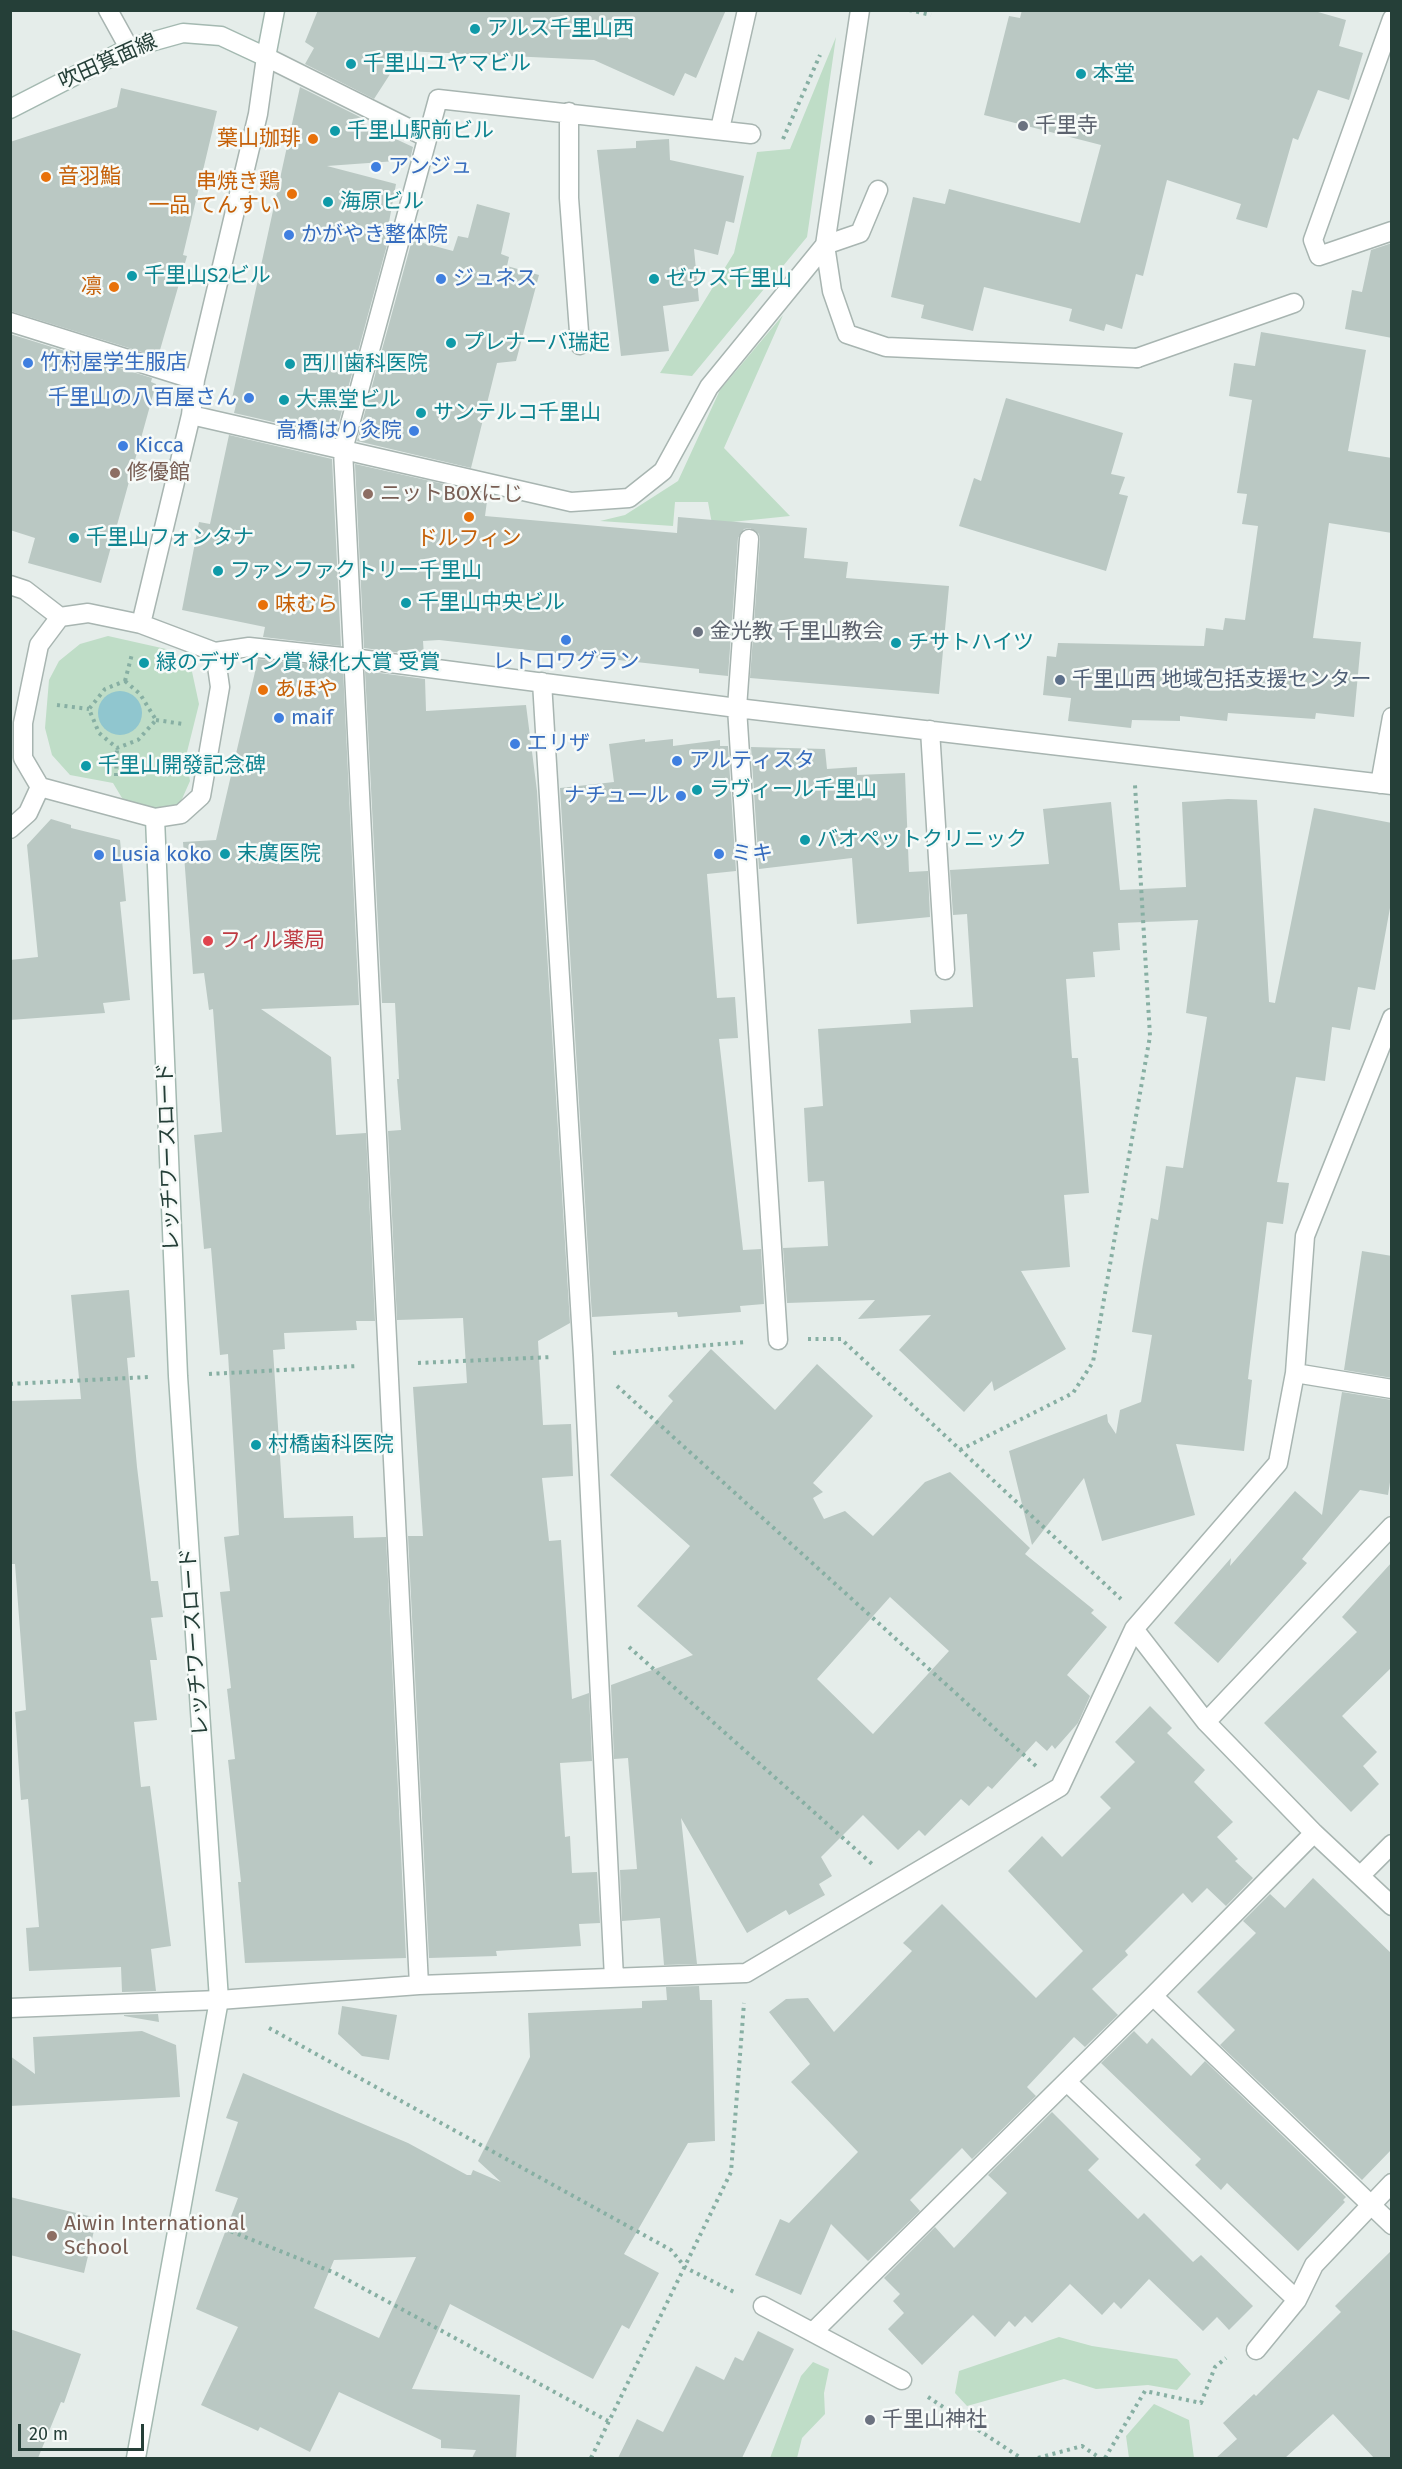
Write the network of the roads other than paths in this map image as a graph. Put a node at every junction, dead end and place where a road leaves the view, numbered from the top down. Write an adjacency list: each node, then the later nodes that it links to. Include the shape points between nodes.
1 (108, 10): 6 (street)
2 (275, 10): 7 (street)
3 (747, 10): 10 (street)
4 (860, 10): 15 (street)
5 (1392, 19): 14 (street, via 1313,240 1319,256)
6 (129, 48): 7 (street, 吹田箕面線, via 183,33 221,36); 8 (street, 吹田箕面線)
7 (266, 57): 12 (street, 吹田箕面線); 19 (street, via 258,114)
8 (10, 109)
9 (569, 112): 10 (street); 12 (street, via 438,99); 18 (street, via 569,198)
10 (720, 129): 11 (street)
11 (751, 134)
12 (426, 137): 21 (street)
13 (878, 190): 15 (street, via 860,233)
14 (1392, 231)
15 (825, 245): 16 (street, via 832,291 847,334 886,347 1137,358); 21 (street, via 709,387 663,471 629,498 571,502)
16 (1294, 303)
17 (10, 322): 19 (street)
18 (580, 345)
19 (195, 380): 20 (street)
20 (191, 415): 21 (street); 25 (street)
21 (343, 450): 27 (street)
22 (749, 539): 29 (street)
23 (10, 585): 24 (street, via 25,590)
24 (60, 617): 25 (street, via 88,614); 31 (street, via 39,645)
25 (141, 624): 26 (street)
26 (215, 652): 27 (street, via 249,647); 35 (street, via 220,687 201,796 181,814)
27 (352, 658): 28 (street); 50 (street)
28 (542, 682): 29 (street); 49 (street, via 583,1355)
29 (736, 708): 32 (street); 39 (street)
30 (1392, 717): 33 (street)
31 (17, 721): 34 (street, via 23,758)
32 (930, 730): 33 (street); 37 (street)
33 (1386, 784)
34 (40, 787): 35 (street); 36 (street, via 28,813)
35 (155, 818): 52 (street, レッチワースロード, via 178,1376)
36 (10, 830)
37 (945, 970)
38 (1392, 1018): 40 (street, via 1305,1236)
39 (778, 1340)
40 (1295, 1373): 41 (street); 43 (street, via 1278,1463)
41 (1392, 1389)
42 (1392, 1526): 44 (street)
43 (1134, 1629): 44 (street); 49 (street, via 1059,1787 746,1973)
44 (1206, 1722): 45 (street)
45 (1314, 1833): 47 (street); 51 (street)
46 (1392, 1844): 47 (street)
47 (1360, 1876): 48 (street)
48 (1392, 1906)
49 (614, 1978): 50 (street)
50 (418, 1985): 52 (street)
51 (1154, 1996): 54 (street); 56 (street)
52 (219, 2000): 53 (street); 63 (street, レッチワースロード)
53 (10, 2008)
54 (1067, 2082): 58 (street); 60 (street)
55 (1392, 2183): 56 (street)
56 (1370, 2205): 57 (street); 58 (street, via 1314,2265)
57 (1392, 2225)
58 (1297, 2300): 61 (street)
59 (763, 2306): 60 (street)
60 (813, 2332): 62 (street)
61 (1256, 2350)
62 (902, 2380)
63 (136, 2458)

